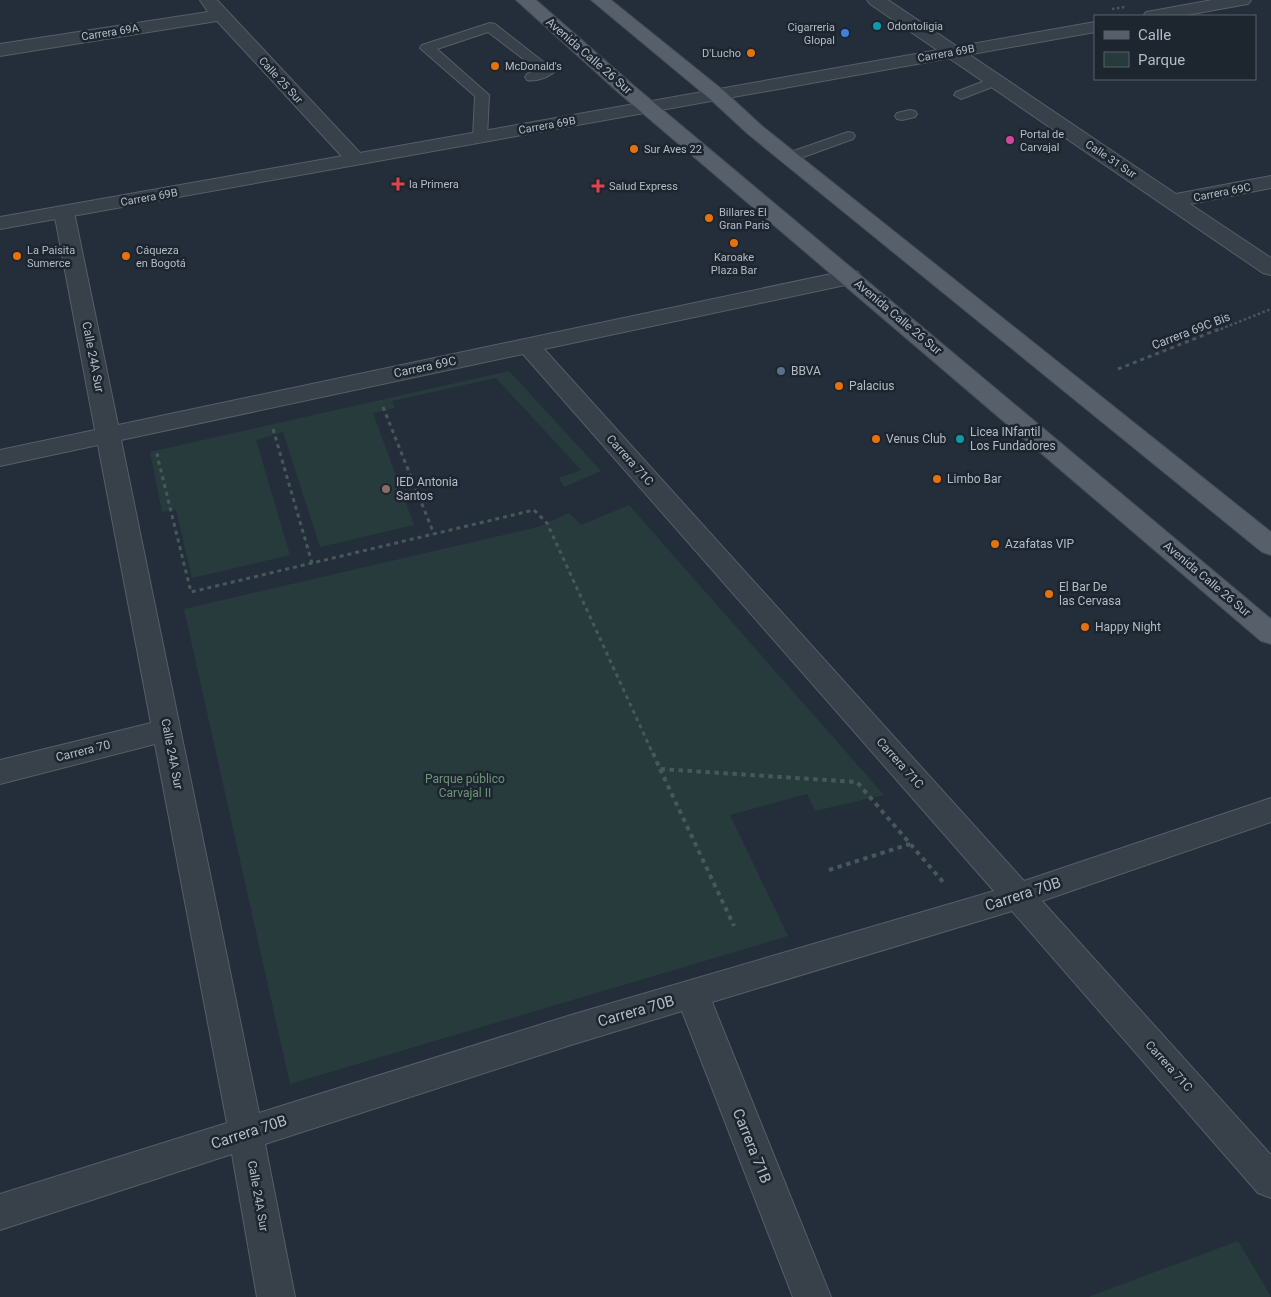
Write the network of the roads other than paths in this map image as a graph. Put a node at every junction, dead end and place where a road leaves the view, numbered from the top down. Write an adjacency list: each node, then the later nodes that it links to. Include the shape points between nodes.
1 (208, 0): 6 (street, Calle 25 Sur)
2 (526, 0): 17 (main road, Avenida Calle 26 Sur)
3 (600, 0): 15 (main road)
4 (876, 0): 10 (street, Calle 31 Sur)
5 (1242, 0): 7 (street)
6 (221, 15): 9 (street, Carrera 69A); 21 (street, Calle 25 Sur)
7 (1158, 15)
8 (1094, 26): 10 (street, Carrera 69B)
9 (0, 50)
10 (952, 52): 12 (street, Calle 31 Sur); 15 (street, Carrera 69B)
11 (532, 76): 14 (lane, via 548,71 490,27 427,48)
12 (996, 81): 16 (lane); 23 (street, Calle 31 Sur)
13 (498, 88): 14 (lane)
14 (482, 95): 19 (lane)
15 (717, 95): 17 (street, Carrera 69B); 20 (main road)
16 (961, 95)
17 (649, 107): 19 (street, Carrera 69B); 27 (main road, Avenida Calle 26 Sur)
18 (848, 136): 20 (lane)
19 (480, 137): 21 (street, Carrera 69B)
20 (790, 158): 31 (main road)
21 (355, 159): 24 (street, Carrera 69B)
22 (1271, 182): 23 (street, Carrera 69C)
23 (1173, 201): 26 (street, Calle 31 Sur)
24 (64, 212): 25 (street, Carrera 69B); 29 (street, Calle 24A Sur)
25 (0, 224)
26 (1271, 268)
27 (850, 277): 28 (street, Carrera 69C); 32 (main road, Avenida Calle 26 Sur)
28 (528, 346): 29 (street, Carrera 69C); 36 (street, Carrera 71C)
29 (108, 435): 30 (street, Carrera 69C); 33 (street, Calle 24A Sur)
30 (0, 458)
31 (1271, 546)
32 (1271, 634)
33 (167, 730): 34 (street, Carrera 70); 38 (street, Calle 24A Sur)
34 (0, 772)
35 (1271, 810): 36 (street, Carrera 70B)
36 (1018, 896): 37 (street, Carrera 70B); 39 (street, Carrera 71C)
37 (692, 994): 38 (street, Carrera 70B); 42 (street, Carrera 71B)
38 (246, 1133): 40 (street, Carrera 70B); 41 (street, Calle 24A Sur)
39 (1271, 1181)
40 (0, 1212)
41 (276, 1297)
42 (812, 1297)

